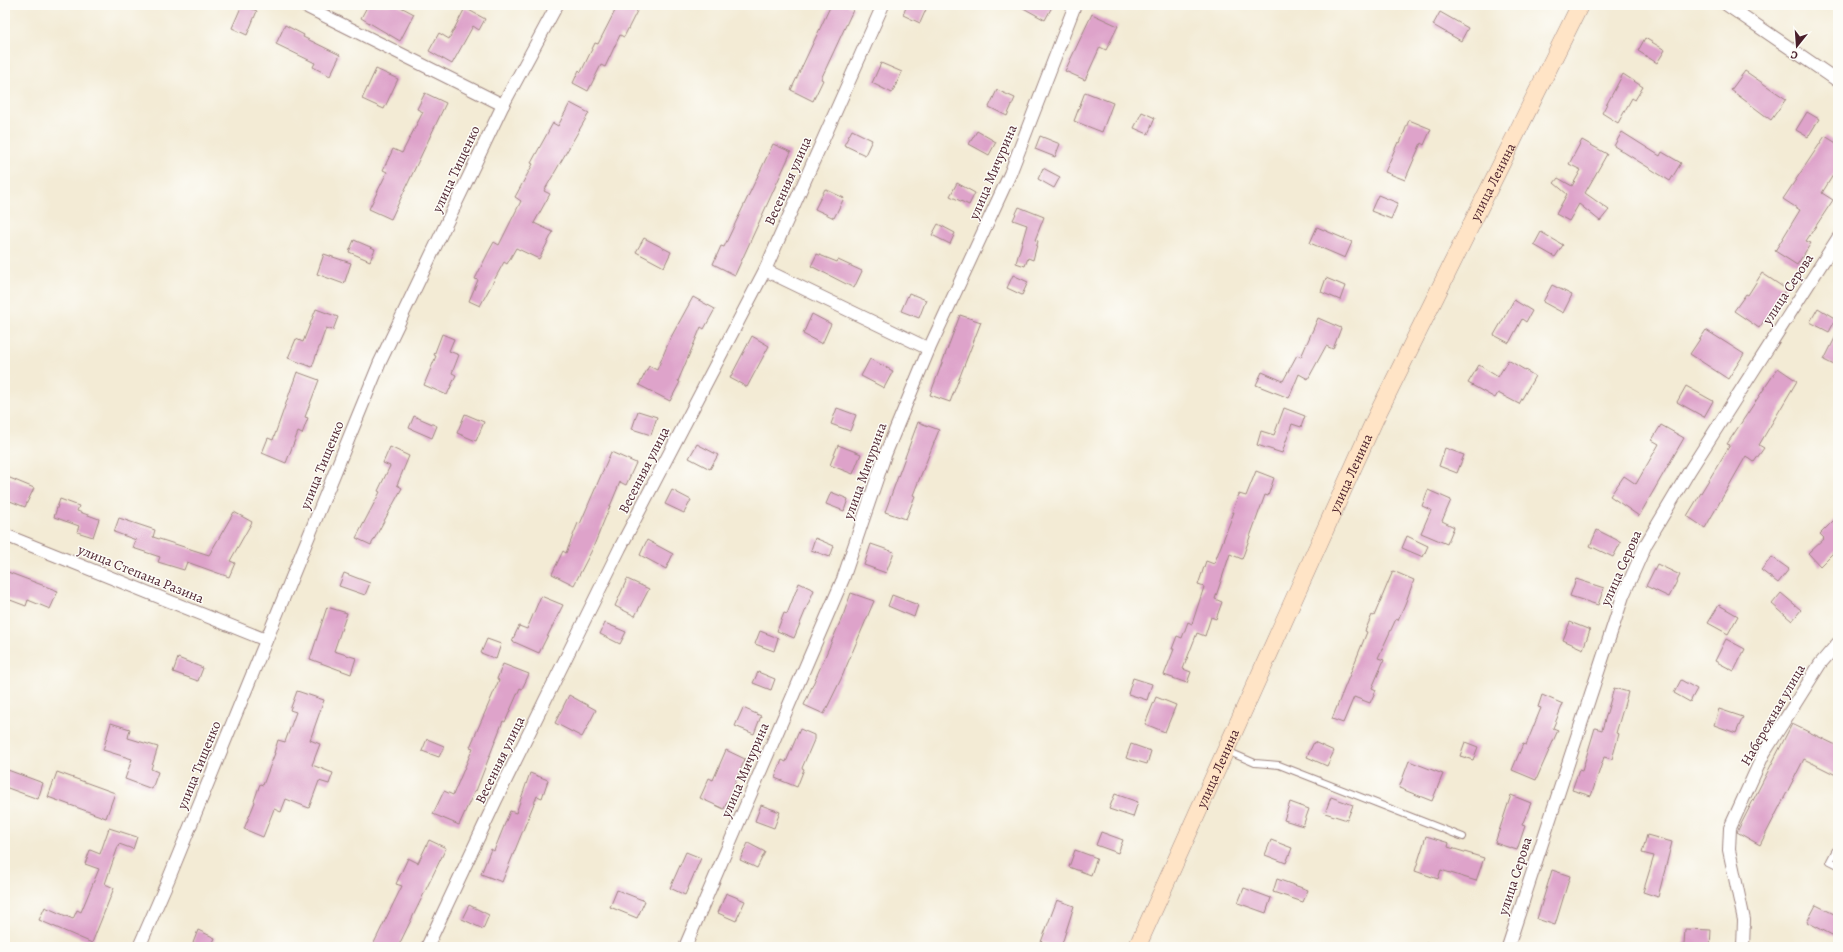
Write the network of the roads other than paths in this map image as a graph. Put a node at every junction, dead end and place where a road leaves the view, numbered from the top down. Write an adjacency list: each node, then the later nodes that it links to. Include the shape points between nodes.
1 (303, 5): 8 (street)
2 (557, 5): 8 (street, улица Тищенко)
3 (883, 5): 10 (street, Весенняя улица)
4 (1075, 5): 11 (street, улица Мичурина, via 1010,174)
5 (1580, 5): 15 (main road, улица Ленина, via 1375,419)
6 (1726, 5): 7 (street)
7 (1838, 81)
8 (503, 105): 13 (street, улица Тищенко, via 380,362)
9 (1838, 238): 23 (street, улица Серова, via 1690,470 1643,550 1623,596)
10 (765, 270): 11 (street); 20 (street, Весенняя улица, via 620,548)
11 (929, 349): 21 (street, улица Мичурина, via 885,455 843,579)
12 (5, 536): 13 (street, улица Степана Разина)
13 (266, 640): 19 (street, улица Тищенко)
14 (1838, 643): 24 (street, Набережная улица, via 1820,664 1764,752 1730,828 1729,850 1744,920)
15 (1225, 750): 16 (lane, via 1255,763 1279,765); 22 (main road, улица Ленина)
16 (1464, 837)
17 (1838, 846): 18 (lane, via 1830,861)
18 (1838, 865)
19 (139, 947)
20 (427, 947)
21 (685, 947)
22 (1137, 947)
23 (1508, 947)
24 (1742, 947)

